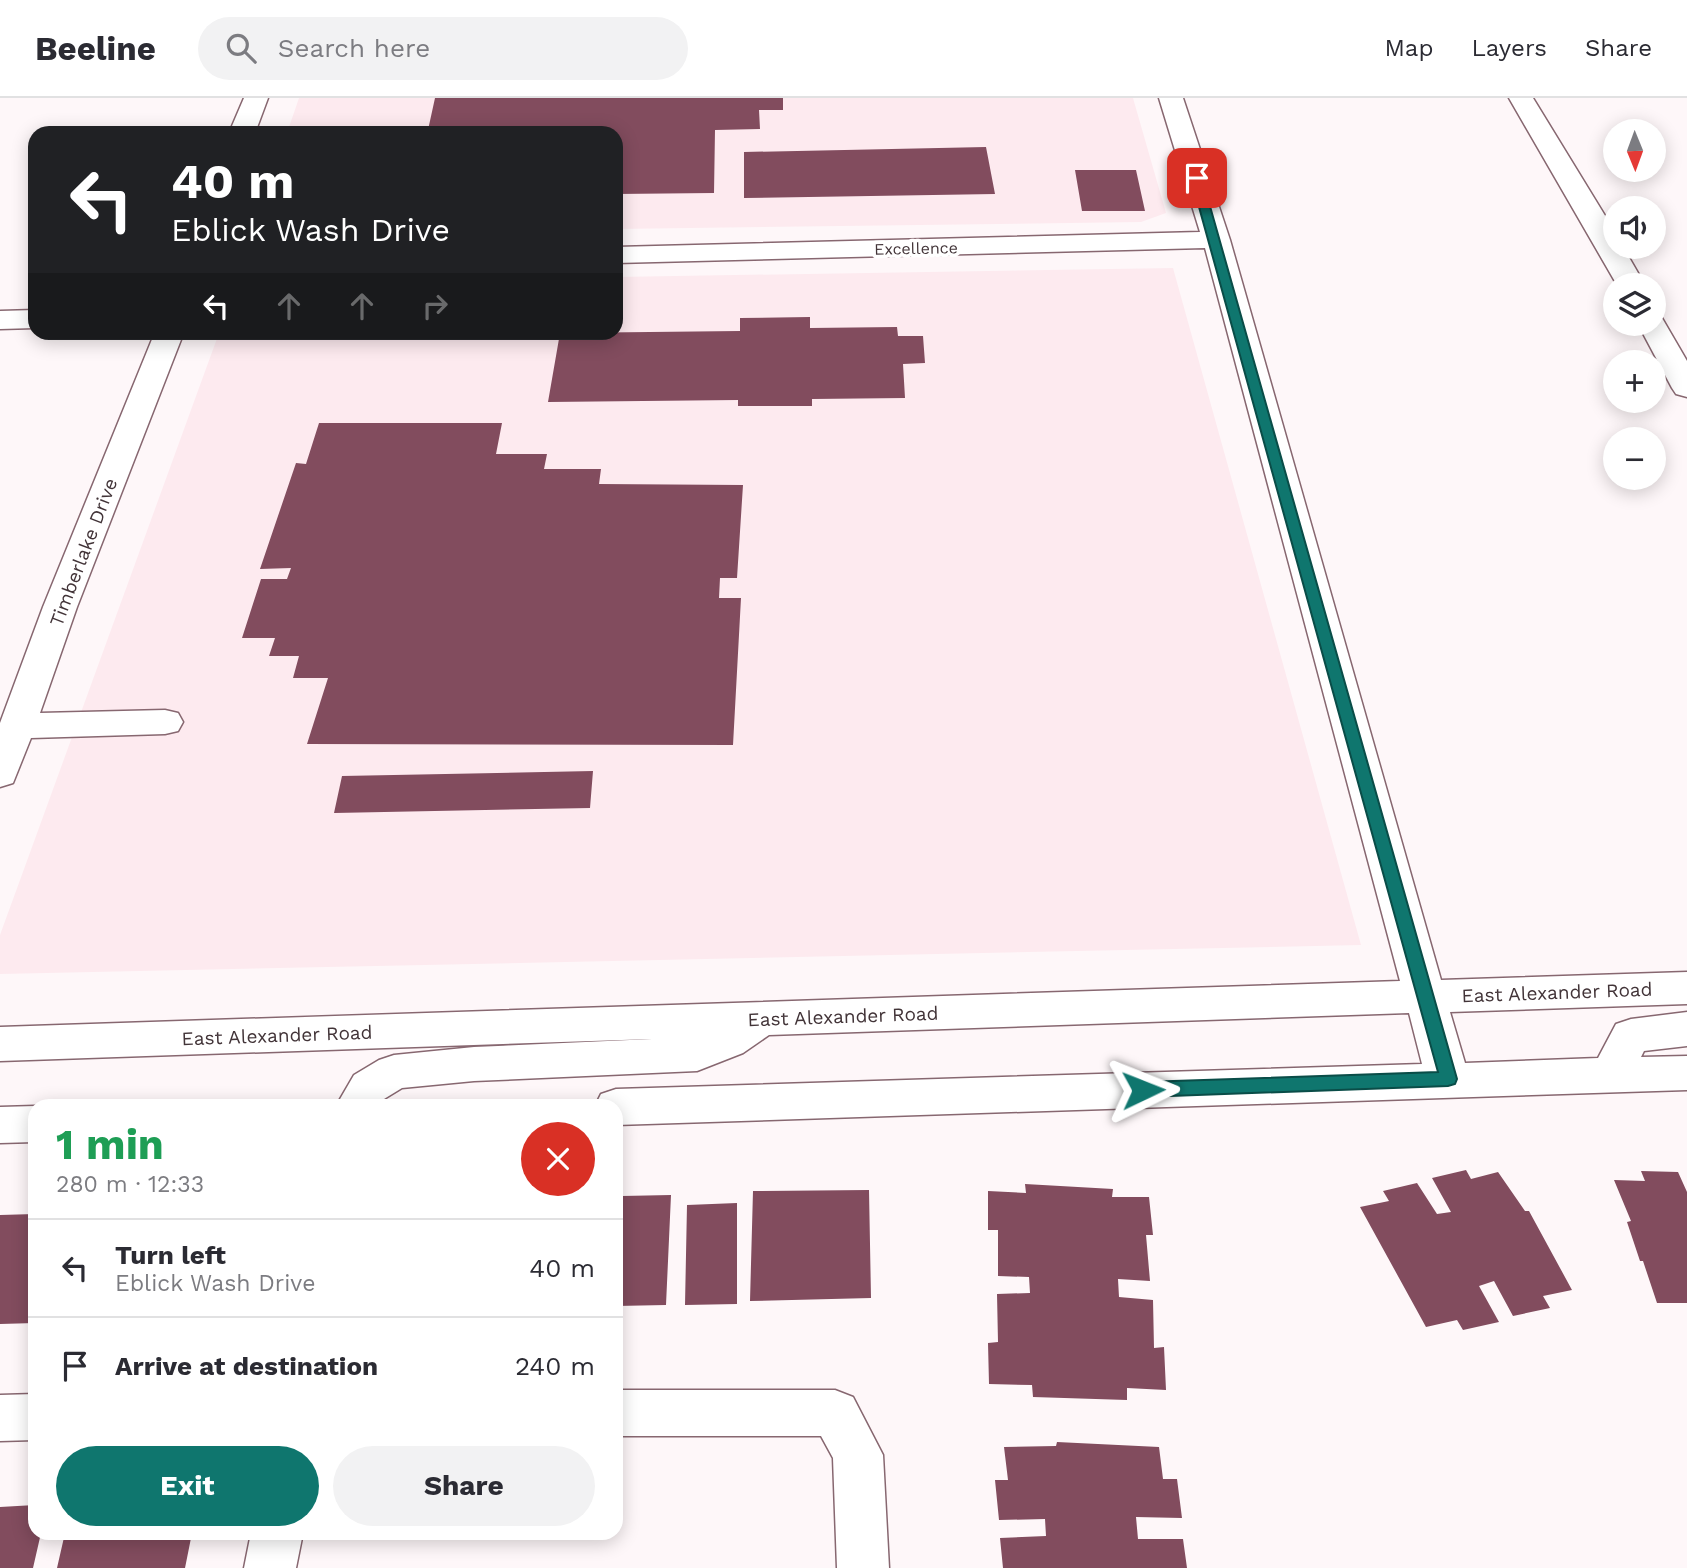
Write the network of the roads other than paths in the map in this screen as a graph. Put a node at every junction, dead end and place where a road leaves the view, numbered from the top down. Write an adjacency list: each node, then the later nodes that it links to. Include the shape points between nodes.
1 (256, 98): 4 (street)
2 (1171, 98): 5 (street)
3 (1521, 98): 7 (street)
4 (246, 126)
5 (1216, 240): 6 (street, Excellence); 17 (street)
6 (623, 255)
7 (1624, 273)
8 (28, 319): 9 (street)
9 (0, 320)
10 (1659, 336): 12 (street)
11 (167, 340): 14 (street, Timberlake Drive, via 60,607)
12 (1687, 388)
13 (165, 722): 14 (street)
14 (18, 726): 15 (street, Timberlake Drive)
15 (0, 774)
16 (1687, 988): 17 (street, East Alexander Road)
17 (1426, 996): 18 (street, East Alexander Road); 23 (street)
18 (761, 1019): 20 (street, East Alexander Road); 24 (street, via 697,1054 394,1072 369,1087)
19 (1687, 1029): 22 (street, via 1631,1036)
20 (0, 1044)
21 (1687, 1073): 22 (street)
22 (1610, 1076): 23 (street)
23 (1448, 1079): 25 (street)
24 (362, 1099)
25 (623, 1107)
26 (28, 1124): 27 (street)
27 (0, 1125)
28 (623, 1413): 33 (street, via 835,1413 858,1455)
29 (28, 1417): 30 (street)
30 (0, 1418)
31 (276, 1540): 32 (street)
32 (270, 1568)
33 (863, 1568)

